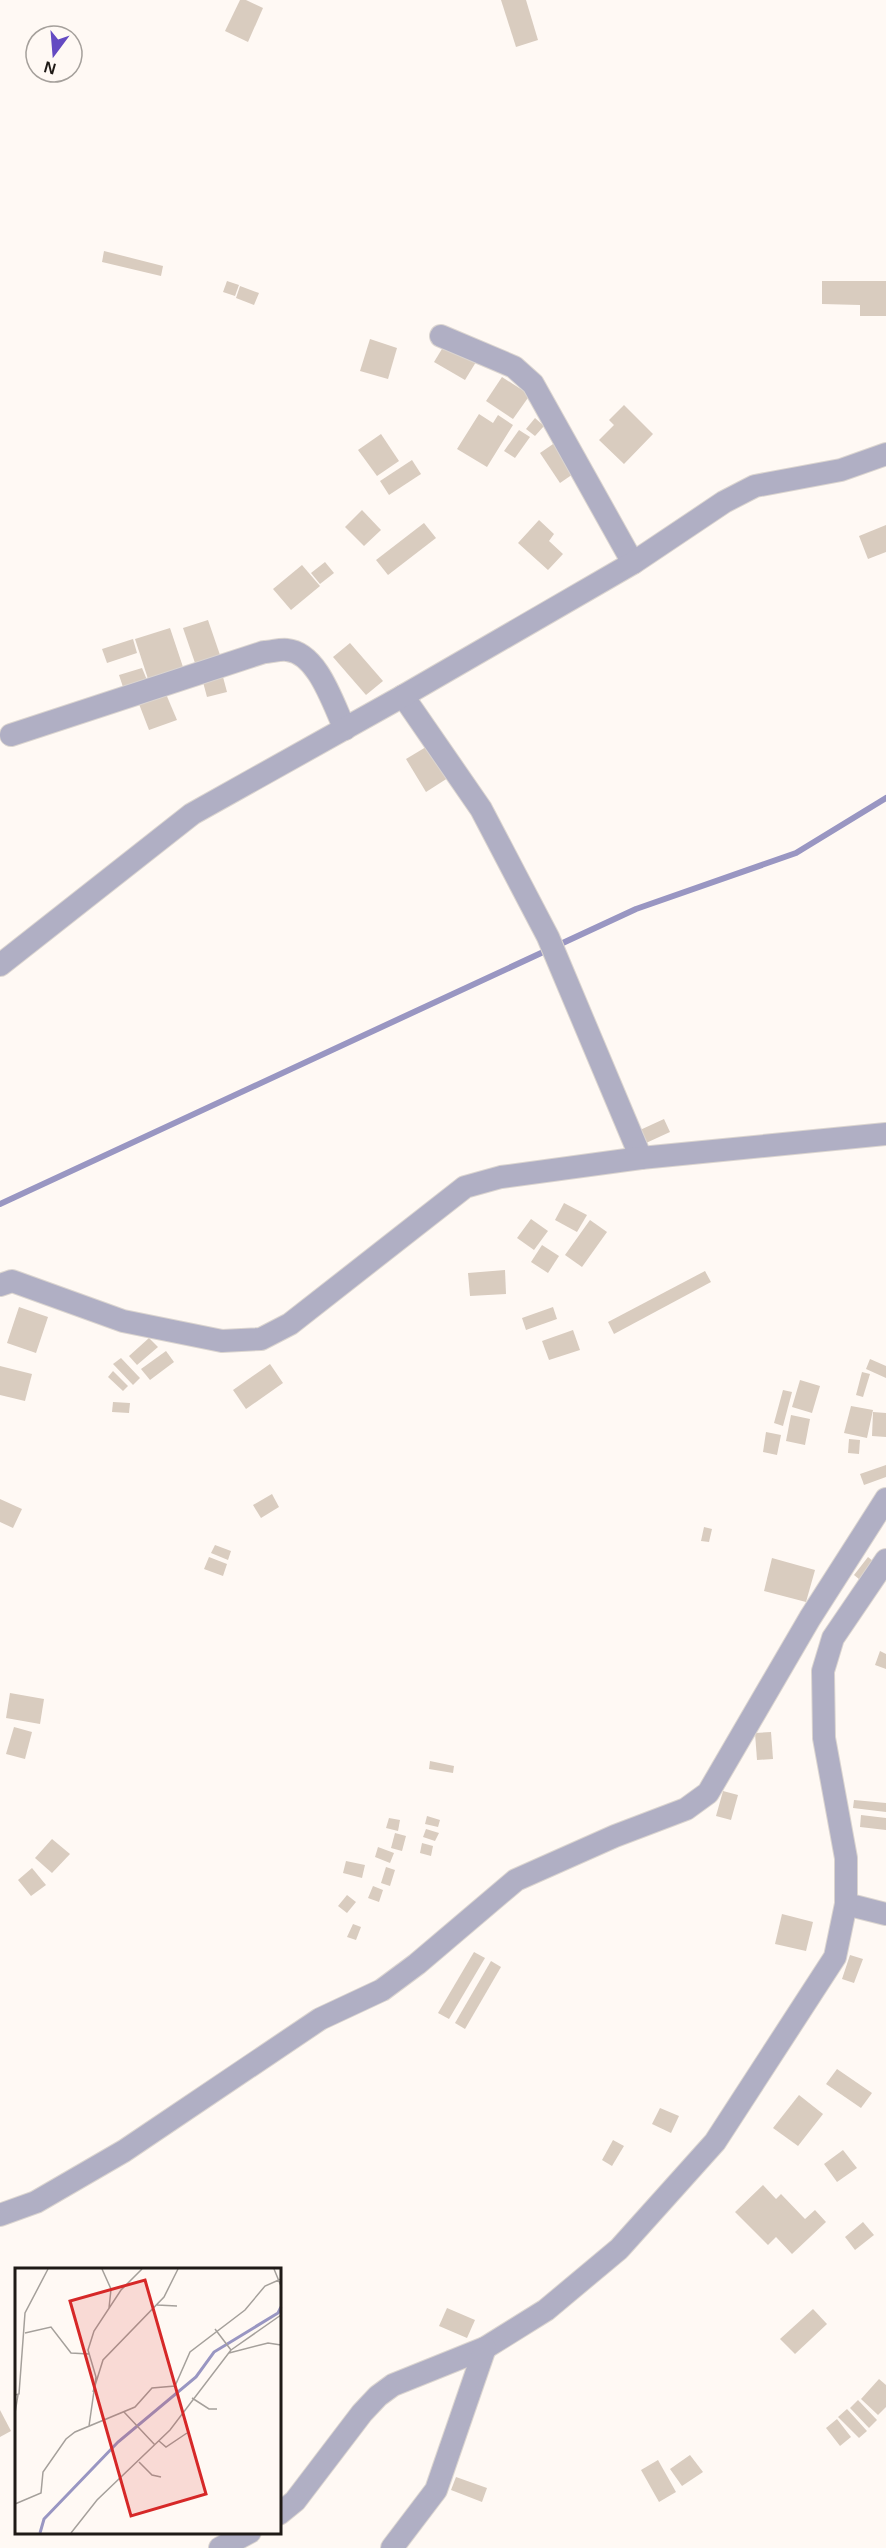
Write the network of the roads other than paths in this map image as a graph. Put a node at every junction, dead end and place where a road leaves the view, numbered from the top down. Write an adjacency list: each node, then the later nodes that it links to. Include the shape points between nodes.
1 (441, 336): 3 (street, via 514,367 533,384)
2 (886, 454): 3 (street, via 841,470 755,486 724,502)
3 (633, 563): 4 (street)
4 (404, 696): 5 (street); 9 (street, via 481,809 548,937)
5 (345, 729): 6 (street, via 314,665 303,655 287,650 264,652); 7 (street, via 192,814)
6 (11, 735)
7 (0, 965)
8 (886, 1134): 9 (street)
9 (641, 1158): 10 (street, via 501,1177 465,1187 290,1324 261,1339 222,1341 123,1321 12,1281)
10 (0, 1285)
11 (886, 1499): 15 (street, via 810,1618 708,1793 686,1809 516,1880 382,1990 320,2019 105,2162 36,2202)
12 (886, 1560): 13 (street, via 832,1638 823,1671 824,1738 846,1858)
13 (846, 1904): 14 (street); 16 (street, via 835,1957 715,2142 619,2249 546,2310)
14 (886, 1914)
15 (0, 2215)
16 (485, 2348): 17 (street, via 393,2385 378,2397 295,2501); 20 (street, via 436,2490)
17 (280, 2513)
18 (248, 2533): 19 (street)
19 (220, 2548)
20 (392, 2548)

